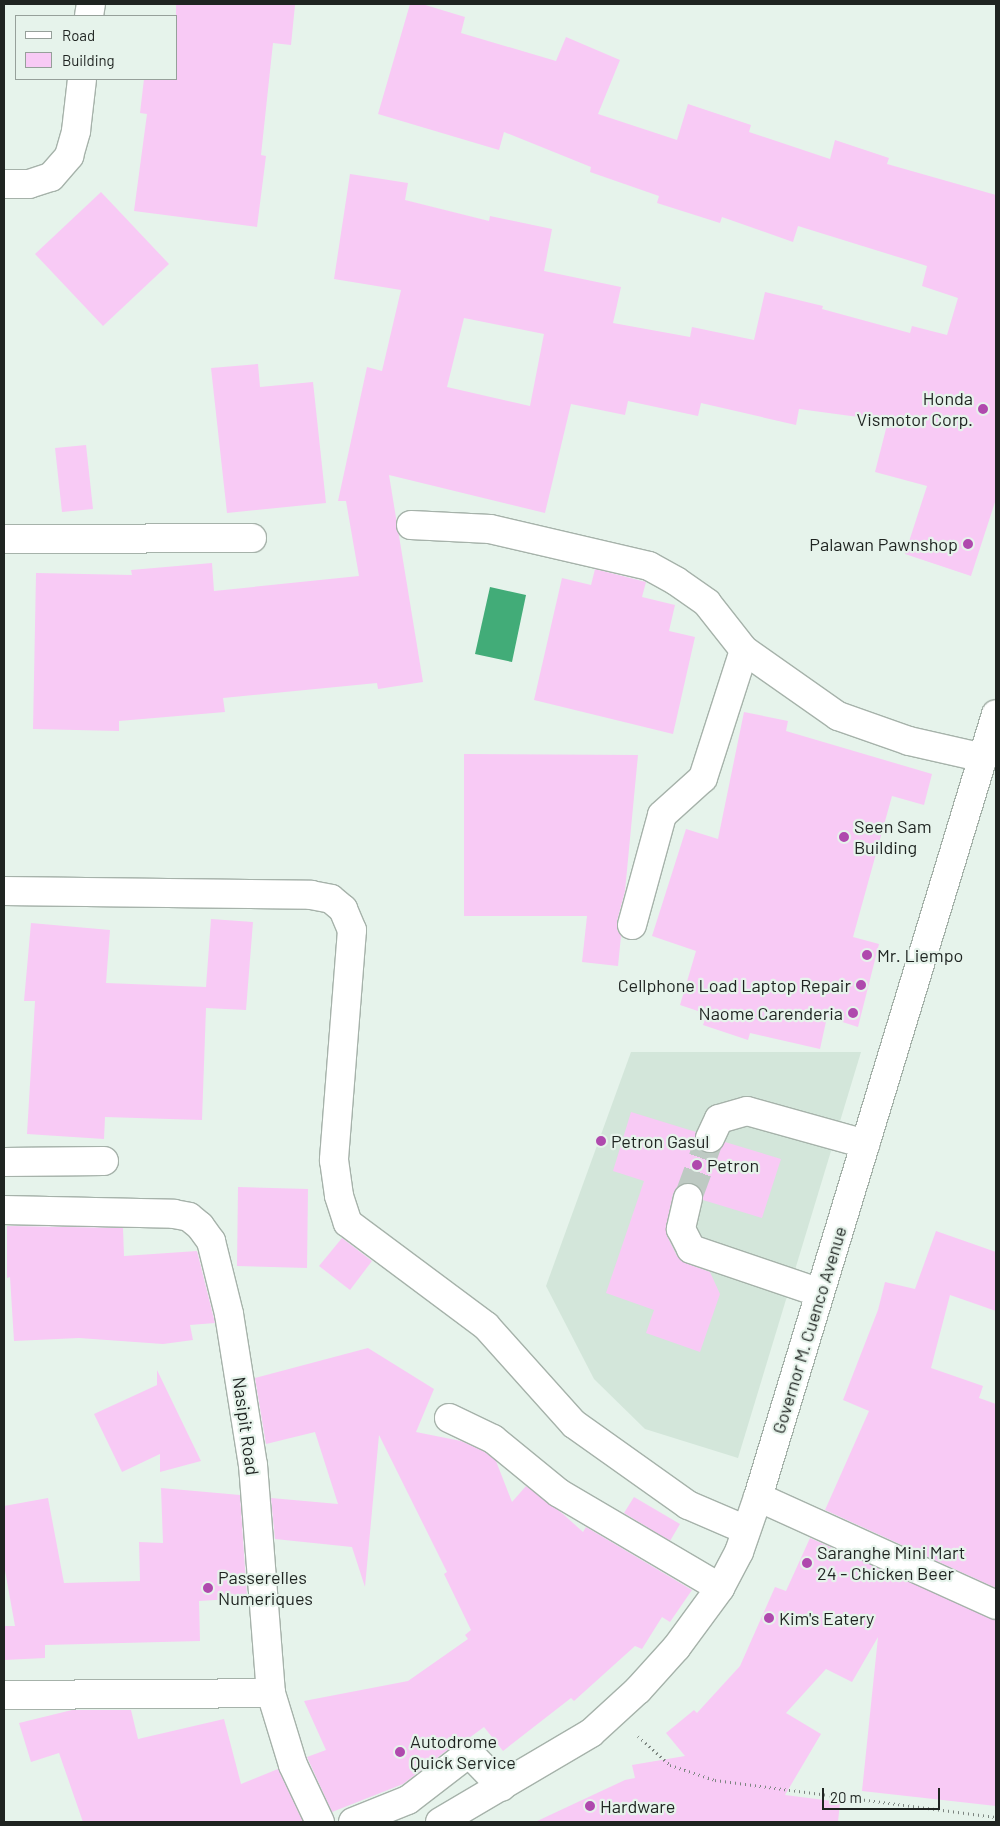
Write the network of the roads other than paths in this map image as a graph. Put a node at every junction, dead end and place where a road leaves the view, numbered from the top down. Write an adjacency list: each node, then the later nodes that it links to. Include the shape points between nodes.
1 (82, 80): 2 (street, via 76,131 69,156 51,177 30,184)
2 (4, 184)
3 (411, 524): 6 (street, via 490,529 649,566 707,603)
4 (252, 538): 5 (street)
5 (4, 539)
6 (744, 650): 8 (street, via 838,716 909,740); 10 (street, via 703,778 662,815)
7 (996, 714): 8 (street, Governor M. Cuenco Avenue)
8 (984, 758): 12 (street, Governor M. Cuenco Avenue)
9 (4, 891): 20 (street, via 311,895 331,900 343,909 352,930 334,1160 339,1196 348,1223 486,1326 574,1424 688,1505)
10 (632, 924)
11 (710, 1138): 12 (street, via 719,1119 747,1111)
12 (866, 1144): 17 (street, Governor M. Cuenco Avenue)
13 (104, 1161): 14 (street)
14 (4, 1162)
15 (688, 1198): 17 (street, via 681,1229 691,1249)
16 (4, 1210): 23 (street, Nasipit Road, via 174,1214 189,1218 200,1226 211,1241 229,1314 253,1465)
17 (820, 1293): 19 (street, Governor M. Cuenco Avenue)
18 (449, 1418): 21 (street, via 493,1438 559,1493)
19 (758, 1497): 20 (street, Governor M. Cuenco Avenue); 22 (street)
20 (746, 1530): 21 (street, Governor M. Cuenco Avenue, via 739,1552)
21 (720, 1588): 25 (street, Governor M. Cuenco Avenue, via 676,1648 613,1713 591,1733)
22 (996, 1605)
23 (271, 1693): 24 (street); 26 (street, Nasipit Road, via 292,1765)
24 (4, 1695)
25 (502, 1787): 27 (street, via 469,1753 408,1800); 28 (street, Governor M. Cuenco Avenue)
26 (320, 1822)
27 (353, 1822)
28 (440, 1822)

